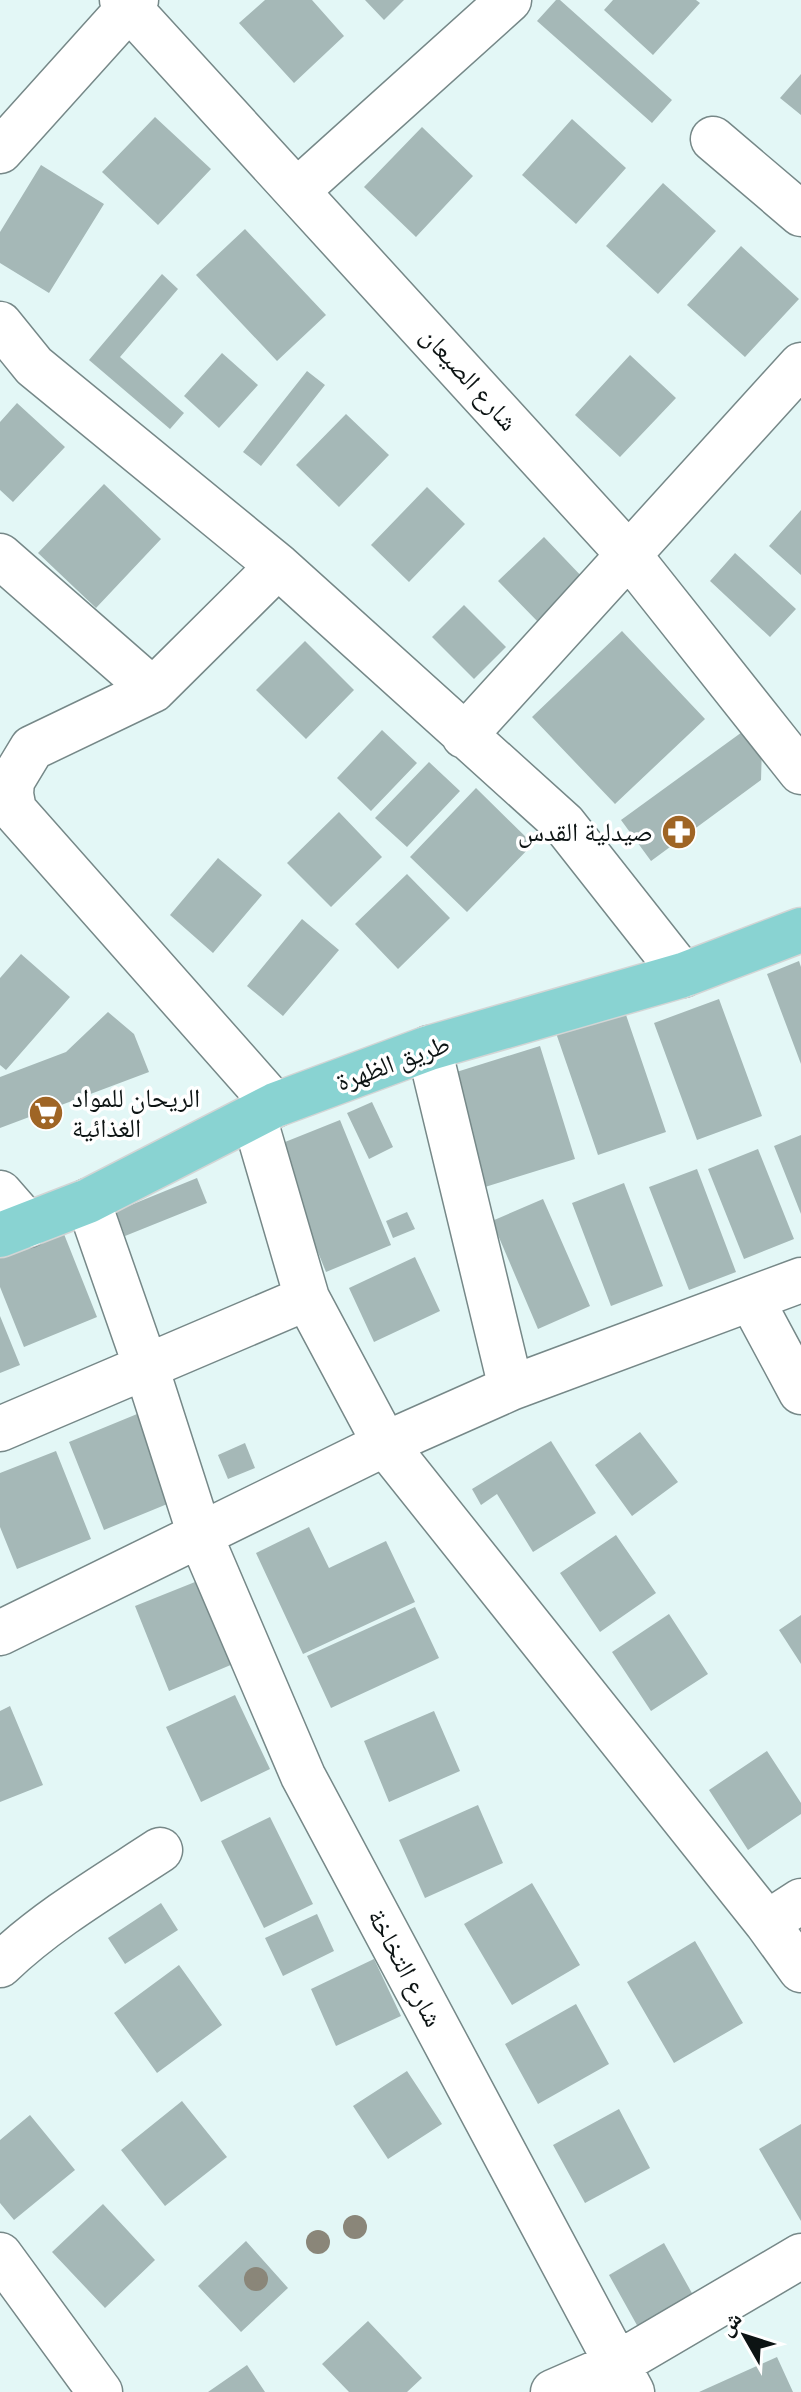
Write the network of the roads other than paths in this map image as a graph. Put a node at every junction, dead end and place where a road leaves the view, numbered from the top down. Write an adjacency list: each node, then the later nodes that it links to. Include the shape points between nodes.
1 (509, 0): 5 (street)
2 (129, 3): 4 (street); 5 (street, شارع الصيعان)
3 (713, 139): 6 (street)
4 (0, 151)
5 (298, 190): 9 (street, شارع الصيعان)
6 (801, 214)
7 (0, 324): 11 (street, via 34,366)
8 (801, 365): 9 (street)
9 (628, 554): 13 (street); 14 (street, شارع الصيعان)
10 (0, 556): 12 (street)
11 (278, 566): 12 (street); 13 (street)
12 (153, 690): 18 (street, via 32,748 12,781 14,810)
13 (464, 736): 16 (street, via 564,824)
14 (801, 772)
15 (801, 930): 16 (main road, طريق الظهرة)
16 (683, 975): 17 (main road, طريق الظهرة)
17 (429, 1048): 18 (main road, طريق الظهرة); 25 (street)
18 (265, 1111): 19 (main road, طريق الظهرة); 22 (street)
19 (88, 1201): 20 (main road, طريق الظهرة); 24 (street, شارع التخاخة)
20 (9, 1218)
21 (801, 1280): 23 (street)
22 (307, 1298): 24 (street); 28 (street)
23 (751, 1299): 25 (street); 26 (street)
24 (146, 1367): 27 (street); 29 (street, شارع التخاخة)
25 (511, 1388): 28 (street)
26 (801, 1392)
27 (0, 1429)
28 (385, 1444): 29 (street); 32 (street)
29 (200, 1535): 30 (street); 37 (street, شارع التخاخة, via 303,1776)
30 (0, 1633)
31 (160, 1850): 33 (street)
32 (784, 1912): 34 (street)
33 (6, 1947)
34 (801, 1970)
35 (0, 2255): 38 (street)
36 (801, 2256): 37 (street)
37 (624, 2378): 39 (street)
38 (100, 2392)
39 (553, 2392)

